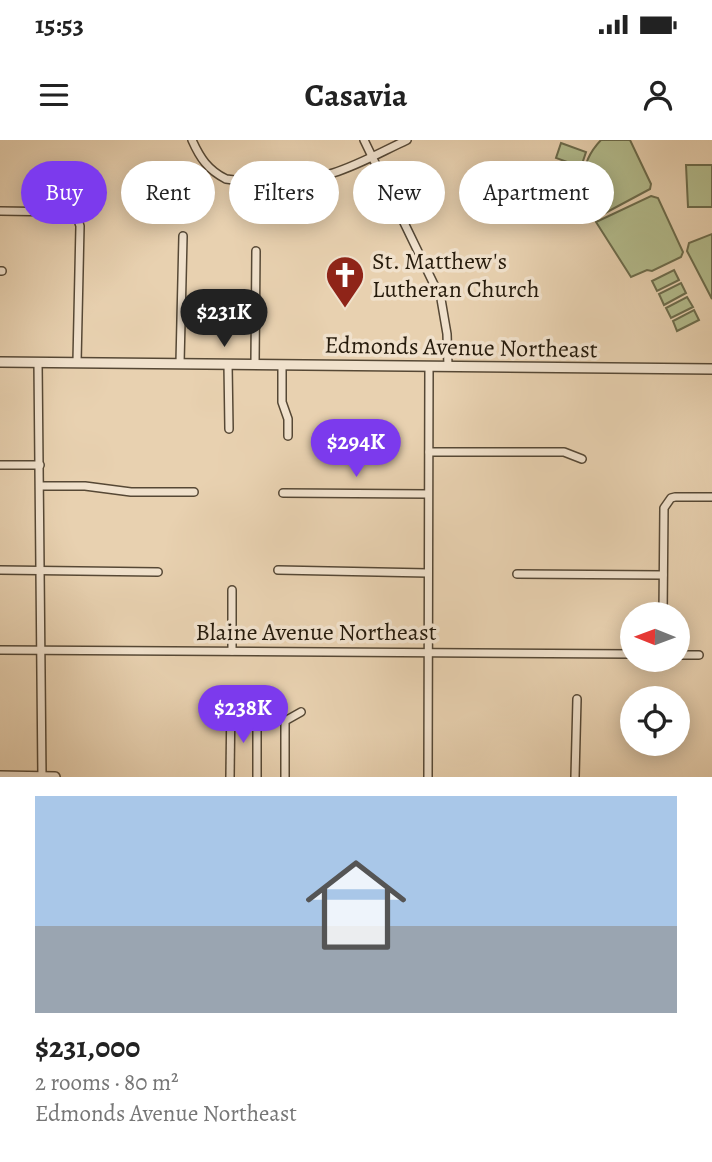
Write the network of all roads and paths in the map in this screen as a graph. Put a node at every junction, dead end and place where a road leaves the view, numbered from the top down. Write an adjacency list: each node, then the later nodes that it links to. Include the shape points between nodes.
1 (192, 140): 4 (street, via 210,169 236,180 304,180 336,173)
2 (364, 140): 4 (street)
3 (407, 140): 4 (street)
4 (372, 156): 16 (street, via 438,290 445,316)
5 (0, 211): 10 (street, via 65,212 77,217)
6 (183, 236): 11 (street)
7 (256, 251): 13 (street)
8 (0, 362): 9 (street, Edmonds Avenue Northeast)
9 (38, 362): 10 (street, Edmonds Avenue Northeast); 23 (street)
10 (77, 362): 11 (street, Edmonds Avenue Northeast)
11 (180, 363): 12 (street, Edmonds Avenue Northeast)
12 (228, 364): 13 (street, Edmonds Avenue Northeast); 18 (street)
13 (255, 364): 14 (street, Edmonds Avenue Northeast)
14 (282, 365): 15 (street, Edmonds Avenue Northeast); 19 (street)
15 (429, 366): 16 (street, Edmonds Avenue Northeast); 20 (street)
16 (448, 366): 17 (street, Edmonds Avenue Northeast)
17 (712, 369)
18 (229, 429)
19 (288, 436)
20 (429, 452): 21 (street, via 564,452); 27 (street)
21 (582, 459)
22 (0, 465): 23 (street)
23 (40, 466): 24 (street)
24 (40, 486): 25 (street); 30 (street)
25 (194, 492)
26 (283, 493): 27 (street)
27 (428, 494): 33 (street)
28 (712, 497): 35 (street, via 671,498 664,508)
29 (0, 570): 30 (street)
30 (40, 570): 32 (street); 39 (street)
31 (278, 570): 33 (street)
32 (158, 572)
33 (428, 573): 41 (street)
34 (517, 574): 35 (street)
35 (663, 575): 37 (street)
36 (232, 590): 40 (street)
37 (663, 602)
38 (0, 650): 39 (street, Blaine Avenue Northeast)
39 (40, 650): 40 (street, Blaine Avenue Northeast); 50 (street)
40 (232, 651): 41 (street, Blaine Avenue Northeast)
41 (428, 652): 42 (street, Blaine Avenue Northeast); 55 (street)
42 (620, 654)
43 (690, 655): 44 (street)
44 (699, 655)
45 (231, 697): 52 (street)
46 (576, 699): 56 (street)
47 (257, 712): 53 (street)
48 (301, 712): 54 (street, via 285,721)
49 (0, 776): 50 (street)
50 (42, 777): 51 (street)
51 (55, 777)
52 (230, 777)
53 (257, 777)
54 (285, 777)
55 (428, 777)
56 (575, 777)

